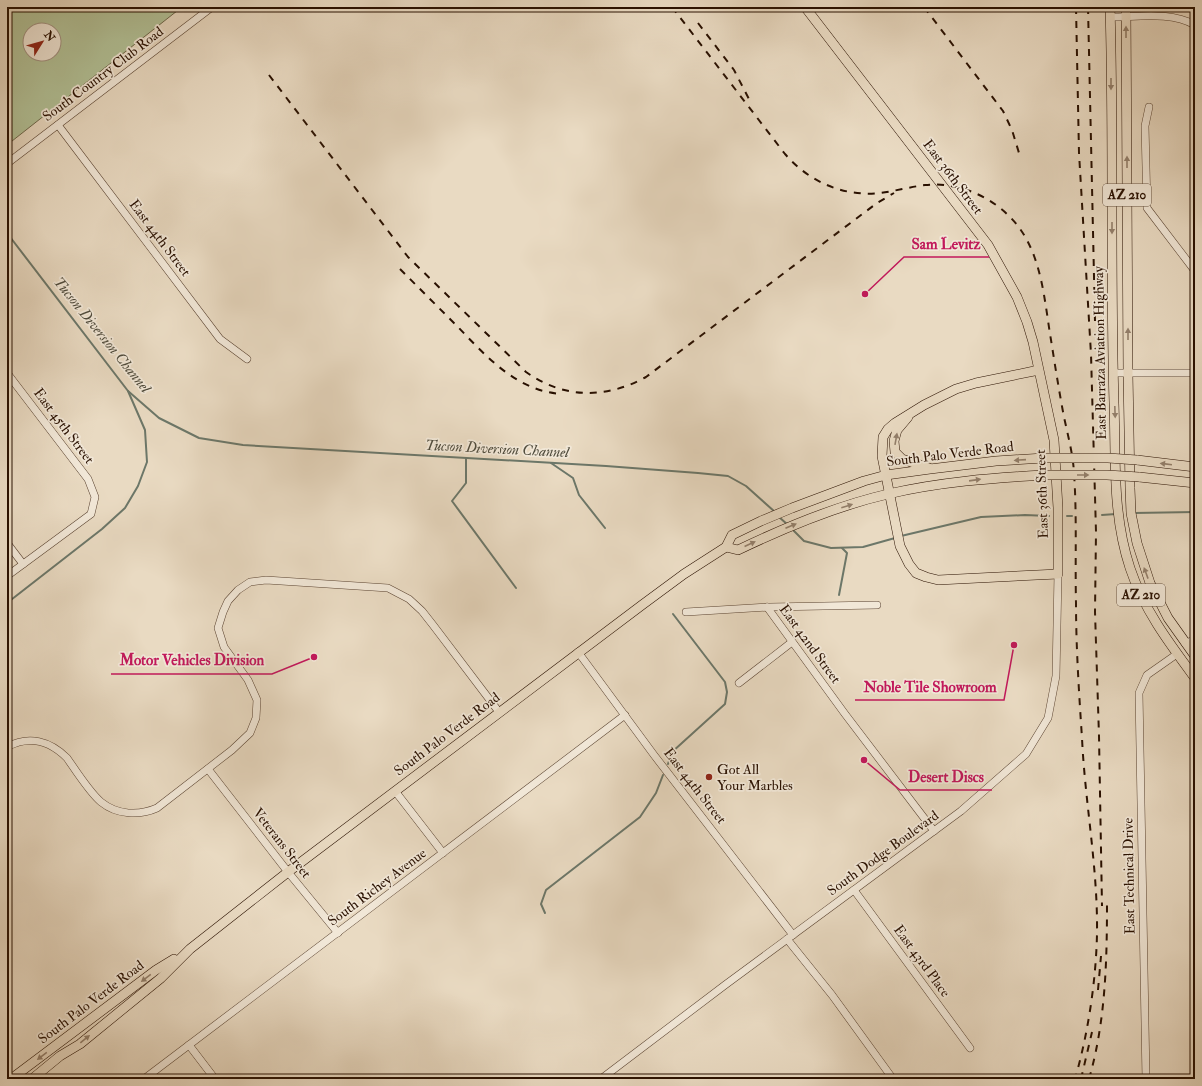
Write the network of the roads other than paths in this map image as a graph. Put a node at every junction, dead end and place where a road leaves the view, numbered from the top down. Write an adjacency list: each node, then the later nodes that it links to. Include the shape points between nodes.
1 (212, 7): 9 (street, South Country Club Road)
2 (805, 7): 13 (main road, East 36th Street, via 988,245 1017,296 1027,322)
3 (1110, 7): 5 (main road, East Barraza Aviation Highway / AZ 210)
4 (1126, 7): 6 (main road, East Barraza Aviation Highway / AZ 210)
5 (1110, 17): 6 (street); 15 (main road, East Barraza Aviation Highway / AZ 210, one-way to 15)
6 (1126, 17): 7 (street, via 1168,16 1185,19); 16 (main road, East Barraza Aviation Highway / AZ 210, one-way to 6)
7 (1195, 25)
8 (1149, 107): 11 (street, via 1145,126 1147,208)
9 (58, 125): 10 (street, South Country Club Road); 12 (street, East 44th Street, via 220,339)
10 (8, 163)
11 (1195, 271)
12 (247, 359)
13 (1039, 370): 18 (main road, via 966,386 941,396); 28 (main road, East 36th Street, via 1054,440)
14 (7, 373): 27 (street, East 45th Street, via 88,479 94,497 91,514)
15 (1113, 373): 16 (street); 24 (main road, East Barraza Aviation Highway / AZ 210, one-way to 24, via 1117,500)
16 (1128, 373): 17 (street); 35 (main road, East Barraza Aviation Highway / AZ 210, one-way to 16, via 1164,612 1150,583 1133,527 1130,500)
17 (1195, 373)
18 (909, 414): 20 (main road, one-way to 18, via 902,459 895,452 897,430); 21 (main road, via 888,429 883,437 882,456)
19 (1195, 467): 20 (main road, South Palo Verde Road, one-way to 20, bridge, via 1108,458 1044,458)
20 (930, 469): 21 (main road, South Palo Verde Road)
21 (886, 475): 23 (main road); 26 (main road, South Palo Verde Road, via 761,521 732,536)
22 (1195, 483): 23 (main road, South Palo Verde Road, one-way to 22, bridge, via 985,479 1044,475 1107,475)
23 (889, 494): 26 (main road, South Palo Verde Road, one-way to 23, via 738,550 810,518); 28 (main road, via 900,546 908,564 916,573 926,578 938,580)
24 (1123, 541): 35 (main road, via 1137,581 1151,608 1170,636 1179,644); 37 (main road, East Barraza Aviation Highway / AZ 210, via 1130,569 1143,599)
25 (7, 543): 27 (street)
26 (726, 547): 36 (main road, South Palo Verde Road, via 684,574)
27 (23, 564): 29 (street)
28 (1058, 574): 46 (street, South Dodge Boulevard, via 1056,676 1048,718 1026,754 982,794)
29 (7, 576)
30 (877, 605): 31 (street)
31 (767, 607): 32 (street); 34 (street, East 42nd Street)
32 (686, 612)
33 (1195, 640): 35 (street)
34 (792, 642): 40 (street); 46 (street, East 42nd Street)
35 (1185, 643): 38 (main road, AZ 210)
36 (578, 652): 41 (main road, South Palo Verde Road); 42 (street, East 44th Street)
37 (1177, 654): 39 (main road, East Barraza Aviation Highway / AZ 210); 61 (street, East Technical Drive, via 1147,675 1139,693)
38 (1195, 656)
39 (1195, 678)
40 (739, 683)
41 (499, 712): 44 (street, via 422,611 408,599 388,588 266,580 250,582 228,601 218,628 224,647 248,680 257,700 256,718 250,733); 45 (main road, South Palo Verde Road)
42 (625, 715): 47 (street, South Richey Avenue); 51 (street, East 44th Street)
43 (7, 747): 44 (street, via 30,740 49,744 67,758 102,803 127,813 141,813 157,808)
44 (208, 769): 48 (street, Veterans Street)
45 (395, 791): 47 (street); 48 (main road, South Palo Verde Road)
46 (934, 831): 49 (street, South Dodge Boulevard)
47 (443, 853): 50 (street, South Richey Avenue)
48 (288, 872): 50 (street, Veterans Street); 52 (main road, South Palo Verde Road)
49 (854, 890): 51 (street, South Dodge Boulevard); 54 (street, East 43rd Place)
50 (338, 932): 53 (street, South Richey Avenue)
51 (790, 937): 59 (street, South Dodge Boulevard); 60 (street, East 44th Street)
52 (190, 949): 55 (main road, South Palo Verde Road, one-way to 55, via 156,970); 56 (main road, South Palo Verde Road, one-way to 52, via 60,1056 80,1044 161,978)
53 (189, 1045): 57 (street, South Richey Avenue); 58 (street)
54 (970, 1048)
55 (11, 1079)
56 (32, 1079)
57 (144, 1079)
58 (215, 1079)
59 (601, 1079)
60 (893, 1079)
61 (1146, 1079)

